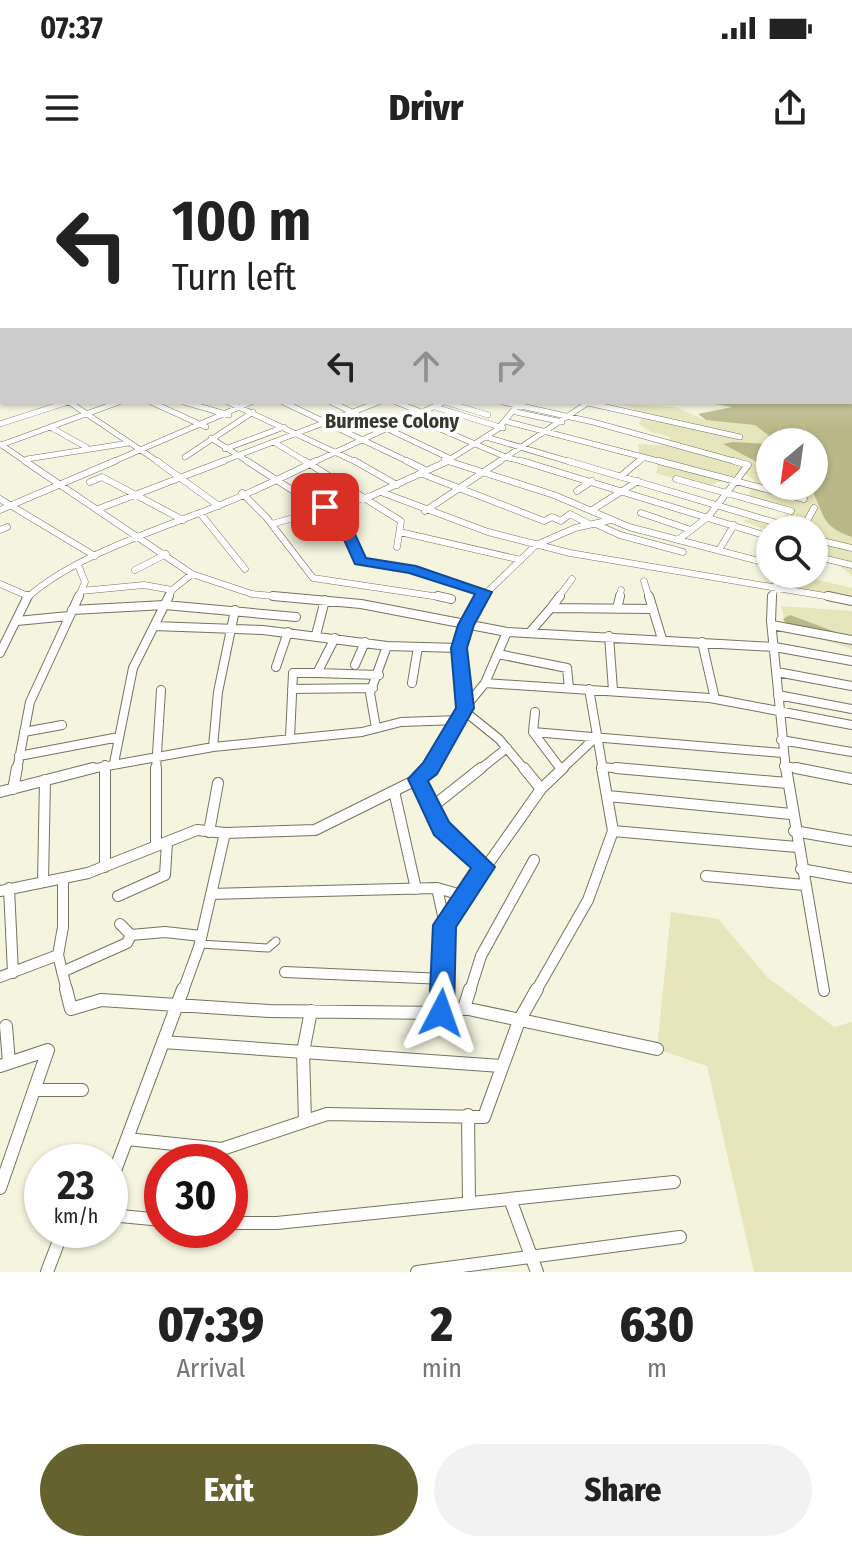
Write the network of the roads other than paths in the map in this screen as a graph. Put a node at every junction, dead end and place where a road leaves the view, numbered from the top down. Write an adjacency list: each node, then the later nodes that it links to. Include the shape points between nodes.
1 (62, 404): 33 (street)
2 (71, 404): 25 (street)
3 (113, 404): 25 (street)
4 (155, 404): 35 (street)
5 (190, 404): 27 (street)
6 (234, 404): 18 (street)
7 (248, 404): 18 (street)
8 (287, 404): 30 (street)
9 (335, 404): 21 (street)
10 (374, 404): 21 (street)
11 (401, 404): 22 (street)
12 (440, 404): 17 (street)
13 (451, 404): 26 (street)
14 (553, 404): 23 (street)
15 (586, 404): 28 (street)
16 (596, 404): 24 (street)
17 (435, 406): 22 (street); 38 (street)
18 (243, 407): 20 (street); 27 (street)
19 (518, 407): 23 (street); 31 (street); 32 (street)
20 (253, 412): 36 (street); 44 (street)
21 (352, 412): 30 (street); 37 (street)
22 (421, 412): 29 (street)
23 (546, 412): 28 (street)
24 (630, 412): 39 (street); 43 (street)
25 (84, 414): 34 (street); 47 (street)
26 (488, 415)
27 (229, 416): 35 (street)
28 (571, 416): 32 (street); 39 (street)
29 (412, 417): 37 (street); 49 (street)
30 (326, 422): 41 (street); 45 (street)
31 (508, 422): 38 (street); 40 (street)
32 (562, 422): 40 (street)
33 (0, 424)
34 (50, 427): 48 (street); 50 (street)
35 (207, 427): 53 (street)
36 (284, 427): 41 (street); 52 (street)
37 (387, 427): 45 (street); 59 (street)
38 (503, 428): 42 (street)
39 (616, 428): 72 (street, via 748,465)
40 (549, 431): 51 (street); 60 (street)
41 (296, 433): 46 (street); 54 (street)
42 (486, 437): 49 (street); 51 (street)
43 (740, 437)
44 (211, 438): 52 (street); 56 (street)
45 (361, 438): 54 (street); 62 (street)
46 (274, 442): 55 (street); 61 (street)
47 (129, 443): 50 (street); 53 (street)
48 (2, 446): 58 (street)
49 (475, 446): 57 (street); 59 (street)
50 (87, 447): 58 (street)
51 (523, 448): 57 (street); 65 (street)
52 (225, 449): 55 (street)
53 (140, 451): 64 (street); 68 (street)
54 (337, 451): 61 (street); 73 (street)
55 (234, 456): 64 (street); 66 (street)
56 (185, 457)
57 (508, 458): 63 (street); 69 (street)
58 (27, 459): 68 (street)
59 (446, 459): 62 (street); 63 (street)
60 (642, 459): 65 (street); 72 (street)
61 (310, 463): 66 (street); 82 (street)
62 (423, 472): 73 (street); 74 (street)
63 (481, 472): 74 (street); 91 (street)
64 (177, 476): 79 (street); 86 (street)
65 (621, 476): 70 (street)
66 (274, 479): 80 (street); 87 (street)
67 (676, 479): 81 (street)
68 (57, 481): 84 (street); 89 (street)
69 (592, 481): 76 (street); 77 (street)
70 (638, 481): 77 (street); 85 (street)
71 (90, 482): 79 (street, via 102,477)
72 (736, 483): 75 (street); 81 (street)
73 (397, 485): 78 (street)
74 (456, 488): 92 (street); 102 (street, via 544,521 561,521 570,514)
75 (756, 488)
76 (577, 491)
77 (622, 491): 91 (street); 98 (street)
78 (381, 492): 82 (street); 92 (street)
79 (137, 493): 89 (street); 99 (street)
80 (242, 493): 86 (street); 101 (street)
81 (727, 493): 85 (street); 93 (street)
82 (362, 497): 87 (street); 105 (street, via 401,521)
83 (0, 499): 84 (street)
84 (11, 504): 90 (street); 116 (street)
85 (718, 505): 96 (street); 98 (street)
86 (219, 506): 94 (street)
87 (323, 508): 101 (street); 134 (street, via 347,532 360,561 411,569)
88 (814, 508): 97 (street)
89 (98, 509): 107 (street)
90 (0, 510)
91 (592, 510): 100 (street)
92 (425, 511): 110 (street)
93 (791, 511)
94 (200, 513): 99 (street); 122 (street)
95 (641, 513): 104 (street)
96 (756, 516)
97 (809, 516)
98 (708, 517): 103 (street); 104 (street)
99 (183, 520): 107 (street)
100 (612, 520): 102 (street); 108 (street)
101 (272, 524): 136 (street, via 313,578 322,582)
102 (592, 524): 110 (street); 114 (street)
103 (734, 525): 106 (street); 113 (street)
104 (691, 530): 108 (street)
105 (400, 532): 111 (street); 118 (street)
106 (756, 532)
107 (140, 536): 115 (street); 116 (street)
108 (678, 540): 113 (street)
109 (828, 542): 112 (street)
110 (536, 545): 118 (street); 127 (street)
111 (397, 547)
112 (852, 548)
113 (719, 550): 119 (street)
114 (683, 552)
115 (166, 554): 123 (street); 124 (street)
116 (95, 556): 120 (street)
117 (828, 559): 121 (street)
118 (521, 560): 134 (street)
119 (756, 560)
120 (78, 565): 133 (street, via 85,582); 135 (street)
121 (852, 565)
122 (245, 569)
123 (135, 570)
124 (192, 574): 131 (street); 137 (street, via 252,594)
125 (572, 579): 140 (street)
126 (644, 581): 142 (street)
127 (756, 582)
128 (1, 586): 135 (street)
129 (774, 588): 148 (street, via 768,606)
130 (793, 588): 138 (street)
131 (172, 590): 133 (street, via 144,585); 139 (street)
132 (621, 590): 141 (street)
133 (81, 591): 144 (street)
134 (484, 592): 147 (street)
135 (28, 596): 146 (street)
136 (451, 599)
137 (325, 600): 147 (street); 154 (street)
138 (852, 601)
139 (165, 605): 143 (street); 144 (street); 149 (street)
140 (551, 608): 141 (street); 151 (street)
141 (617, 609): 142 (street)
142 (653, 609): 157 (street)
143 (235, 610): 145 (street); 150 (street)
144 (70, 613): 146 (street); 191 (street, via 30,702)
145 (296, 617)
146 (17, 621): 165 (street)
147 (466, 625): 153 (street); 164 (street)
148 (772, 625): 158 (street); 163 (street)
149 (154, 626): 150 (street); 194 (street, via 133,668)
150 (230, 629): 152 (street); 197 (street)
151 (531, 631): 153 (street); 155 (street)
152 (288, 632): 154 (street); 169 (street)
153 (507, 632): 166 (street)
154 (316, 635): 156 (street)
155 (609, 636): 157 (street); 181 (street)
156 (335, 638): 159 (street); 171 (street)
157 (662, 639): 160 (street)
158 (852, 640)
159 (365, 642): 161 (street); 168 (street)
160 (702, 642): 163 (street); 183 (street)
161 (387, 646): 162 (street); 172 (street)
162 (418, 647): 164 (street); 173 (street)
163 (775, 647): 167 (street); 170 (street)
164 (459, 648): 186 (street)
165 (0, 653)
166 (498, 654): 174 (street); 177 (street, via 567,668)
167 (852, 661)
168 (355, 665)
169 (276, 667)
170 (777, 672): 175 (street); 182 (street)
171 (317, 673): 172 (street); 178 (street, via 293,673)
172 (379, 675): 176 (street)
173 (412, 683)
174 (485, 683): 177 (street); 186 (street)
175 (852, 686)
176 (373, 688): 178 (street); 190 (street, via 369,698)
177 (569, 688): 179 (street)
178 (292, 689): 195 (street)
179 (589, 689): 181 (street); 193 (street)
180 (161, 690): 202 (street)
181 (613, 690): 183 (street)
182 (778, 695): 184 (street); 185 (street)
183 (715, 699): 185 (street)
184 (852, 709)
185 (779, 711): 189 (street); 196 (street)
186 (463, 712): 190 (street); 198 (street); 207 (street)
187 (535, 712): 192 (street)
188 (62, 725): 191 (street)
189 (852, 725)
190 (376, 728): 195 (street)
191 (24, 732): 201 (street)
192 (533, 732): 193 (street); 206 (street)
193 (597, 736): 200 (street); 205 (street); 206 (street)
194 (119, 737): 201 (street); 203 (street)
195 (290, 738): 197 (street)
196 (781, 740): 199 (street); 200 (street)
197 (213, 747): 202 (street)
198 (507, 748): 213 (street); 217 (street)
199 (852, 752)
200 (782, 753): 204 (street)
201 (19, 756): 212 (street)
202 (157, 756): 203 (street); 224 (street)
203 (109, 764): 209 (street); 227 (street)
204 (784, 766): 208 (street); 211 (street)
205 (601, 767): 211 (street); 216 (street)
206 (560, 768): 213 (street)
207 (418, 779): 214 (street); 217 (street)
208 (852, 779)
209 (45, 780): 212 (street); 233 (street)
210 (218, 783): 221 (street)
211 (787, 783): 218 (street)
212 (13, 789): 215 (street)
213 (541, 789): 228 (street)
214 (394, 791): 222 (street, via 315,830); 236 (street)
215 (0, 792)
216 (608, 796): 218 (street); 219 (street)
217 (432, 807): 228 (street, via 441,828)
218 (791, 814): 220 (street)
219 (613, 831): 225 (street); 257 (street, via 588,900)
220 (794, 831): 223 (street); 225 (street)
221 (209, 832): 222 (street); 224 (street, via 197,830)
222 (225, 833): 238 (street)
223 (852, 841)
224 (162, 844): 227 (street); 239 (street, via 165,875)
225 (797, 847): 229 (street)
226 (534, 860): 254 (street, via 496,923)
227 (105, 867): 232 (street)
228 (484, 867): 240 (street)
229 (801, 869): 231 (street); 234 (street)
230 (706, 876): 234 (street)
231 (852, 878)
232 (63, 880): 233 (street); 246 (street)
233 (43, 882): 237 (street)
234 (804, 885): 252 (street)
235 (437, 888): 236 (street); 240 (street); 242 (street)
236 (416, 889): 238 (street)
237 (4, 890): 249 (street)
238 (211, 894): 244 (street)
239 (118, 896)
240 (465, 896): 242 (street)
241 (120, 924): 243 (street)
242 (445, 925): 251 (street)
243 (131, 935): 244 (street, via 165,932); 247 (street, via 127,943)
244 (200, 940): 245 (street, via 268,948); 253 (street)
245 (276, 941)
246 (58, 955): 247 (street); 249 (street)
247 (62, 972): 253 (street, via 71,1009 101,1000)
248 (285, 972): 251 (street)
249 (13, 973): 250 (street)
250 (0, 977)
251 (444, 979): 256 (street)
252 (824, 991)
253 (176, 1007): 255 (street); 259 (street)
254 (464, 1008): 256 (street); 257 (street)
255 (311, 1011): 256 (street); 261 (street)
256 (441, 1013)
257 (519, 1021): 260 (street); 263 (street)
258 (6, 1026): 262 (street)
259 (163, 1042): 261 (street); 268 (street)
260 (657, 1049)
261 (303, 1052): 263 (street); 267 (street)
262 (4, 1064): 264 (street, via 48,1050)
263 (501, 1066): 266 (street, via 484,1117)
264 (34, 1090): 265 (street); 271 (street)
265 (82, 1090)
266 (468, 1115): 267 (street, via 327,1114); 273 (street)
267 (305, 1121): 268 (street, via 222,1149)
268 (127, 1139): 269 (street)
269 (125, 1144)
270 (674, 1182): 272 (street)
271 (0, 1188)
272 (510, 1199): 273 (street); 277 (street)
273 (469, 1203): 274 (street)
274 (248, 1223)
275 (680, 1237): 277 (street)
276 (56, 1248): 278 (street)
277 (531, 1257): 279 (street); 280 (street)
278 (47, 1272)
279 (417, 1272)
280 (537, 1272)

